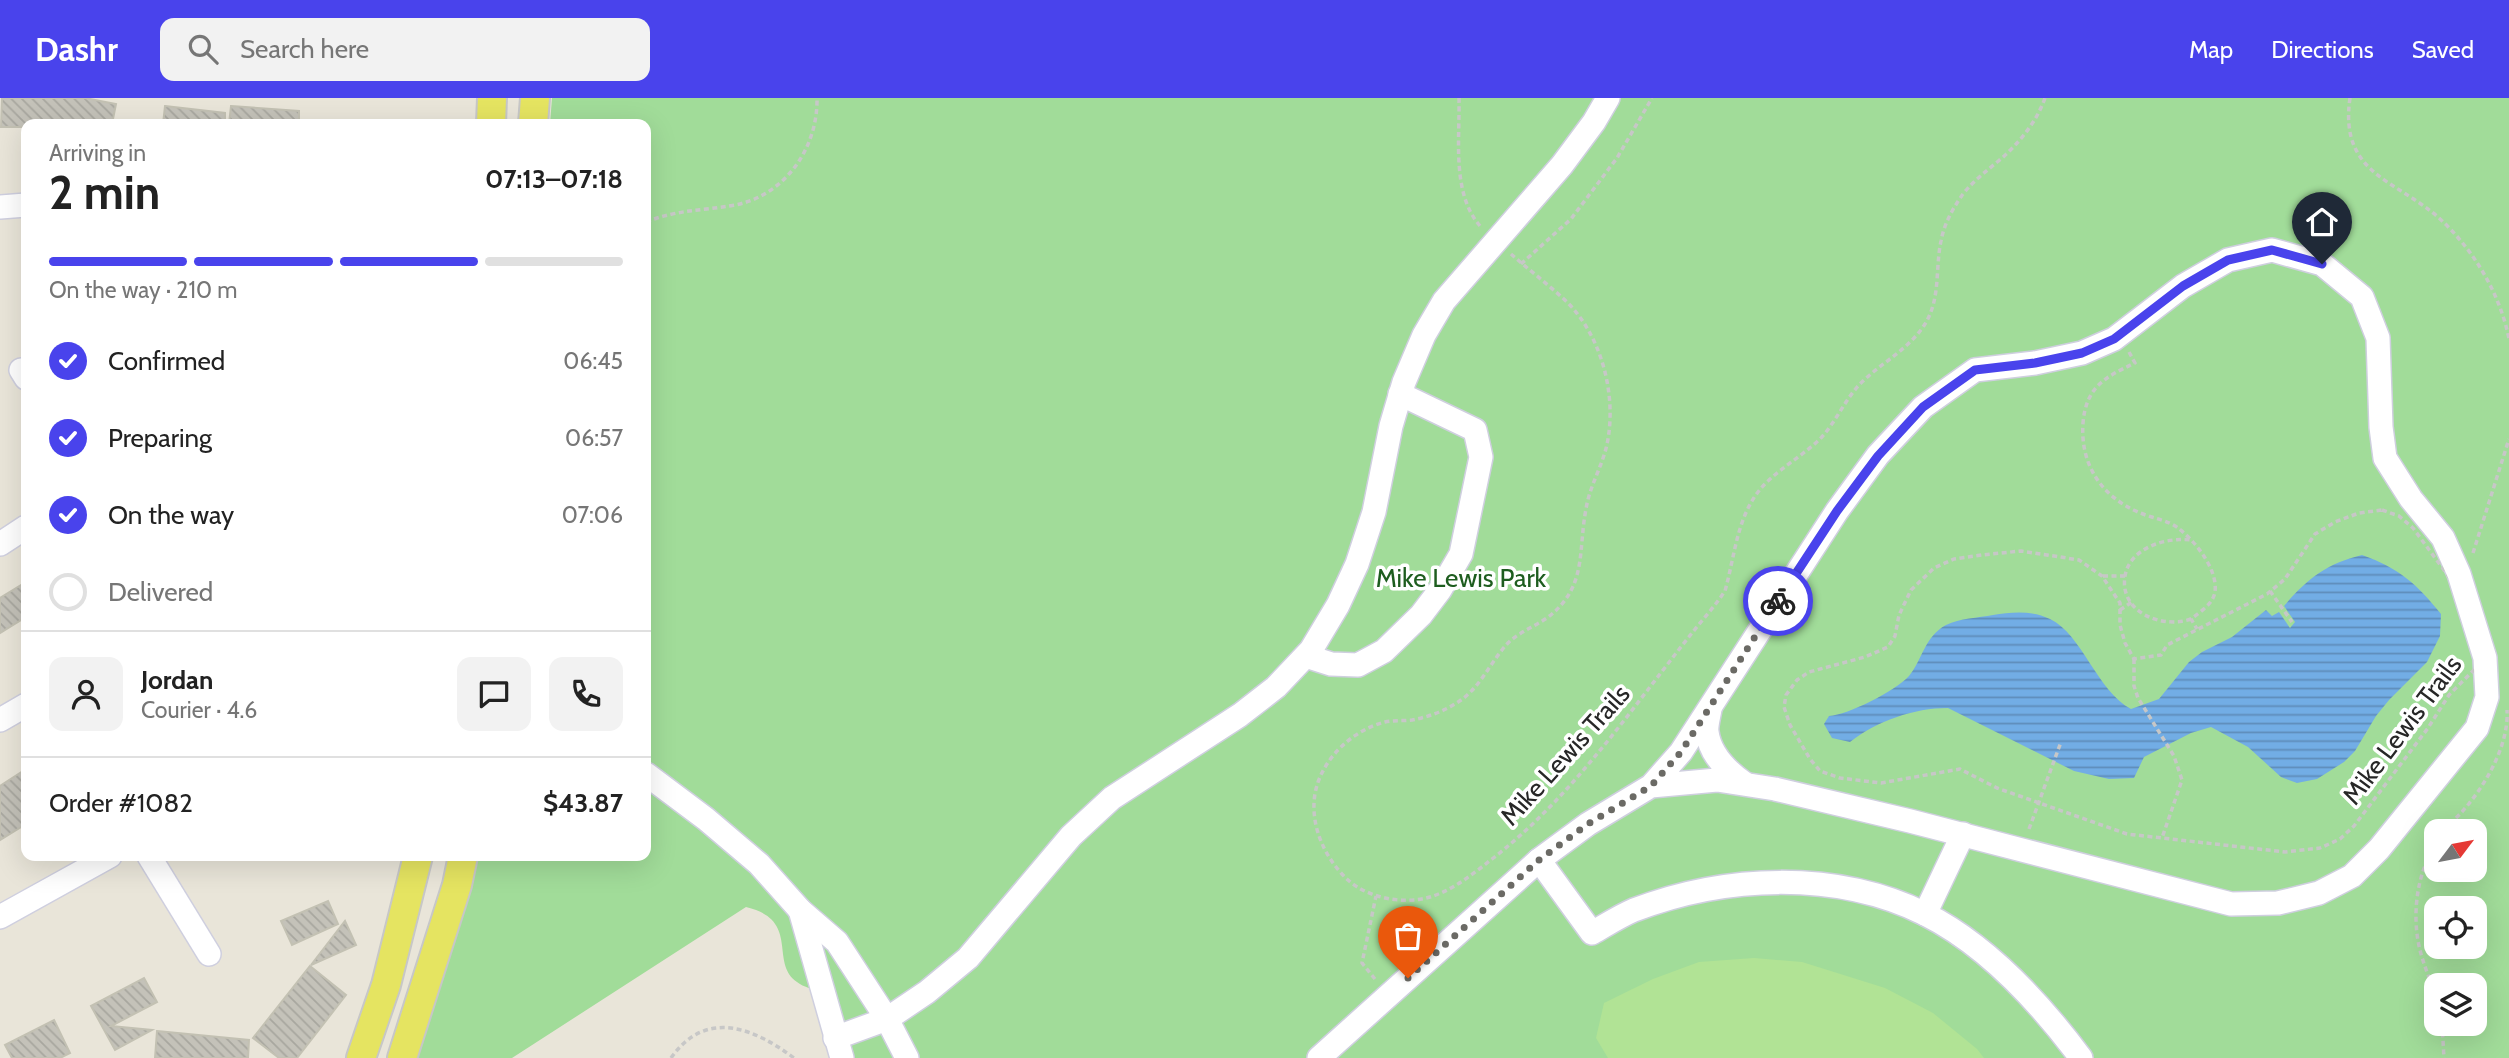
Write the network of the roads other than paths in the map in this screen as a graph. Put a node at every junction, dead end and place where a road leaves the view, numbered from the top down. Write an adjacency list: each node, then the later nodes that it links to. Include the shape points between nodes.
1 (492, 98): 4 (main road)
2 (535, 98): 5 (main road)
3 (1608, 98): 8 (street, via 1562,165 1444,301 1424,335)
4 (491, 119)
5 (533, 119)
6 (21, 205): 7 (street)
7 (0, 207)
8 (1400, 394): 11 (street, via 1374,512 1357,564); 11 (street, via 1475,430 1481,457 1461,554 1421,615 1384,651 1359,665 1331,664)
9 (21, 530): 10 (street)
10 (0, 544)
11 (1306, 656): 28 (street, via 1240,715 1112,798 1071,836 968,958)
12 (1711, 705): 16 (street, via 1707,732 1715,753 1725,770); 17 (street, via 1681,752); 18 (street, via 1837,511 1923,407 1975,370 2082,353 2119,335 2183,286 2228,260 2272,250 2322,264 2362,297 2378,338 2385,458 2443,538 2459,574 2485,658 2487,696 2477,728 2379,849 2351,876 2319,892 2278,903 2231,904)
13 (21, 708): 14 (street)
14 (0, 720)
15 (651, 778): 24 (street, via 759,864)
16 (1747, 785): 17 (street, via 1717,780); 18 (street)
17 (1651, 786): 19 (street)
18 (1963, 834): 25 (street)
19 (1539, 860): 25 (street, via 1592,933 1632,911 1679,896 1730,885 1777,882 1828,885); 33 (street)
20 (101, 861): 26 (street)
21 (152, 861): 27 (street)
22 (417, 861): 30 (main road, via 386,985)
23 (462, 861): 31 (main road)
24 (800, 910): 28 (street, via 837,942); 29 (street)
25 (1925, 914): 34 (street, via 1997,965)
26 (0, 918)
27 (209, 954)
28 (887, 1019): 29 (street); 32 (street)
29 (838, 1048)
30 (361, 1058)
31 (402, 1058)
32 (907, 1058)
33 (1319, 1058)
34 (2081, 1058)

